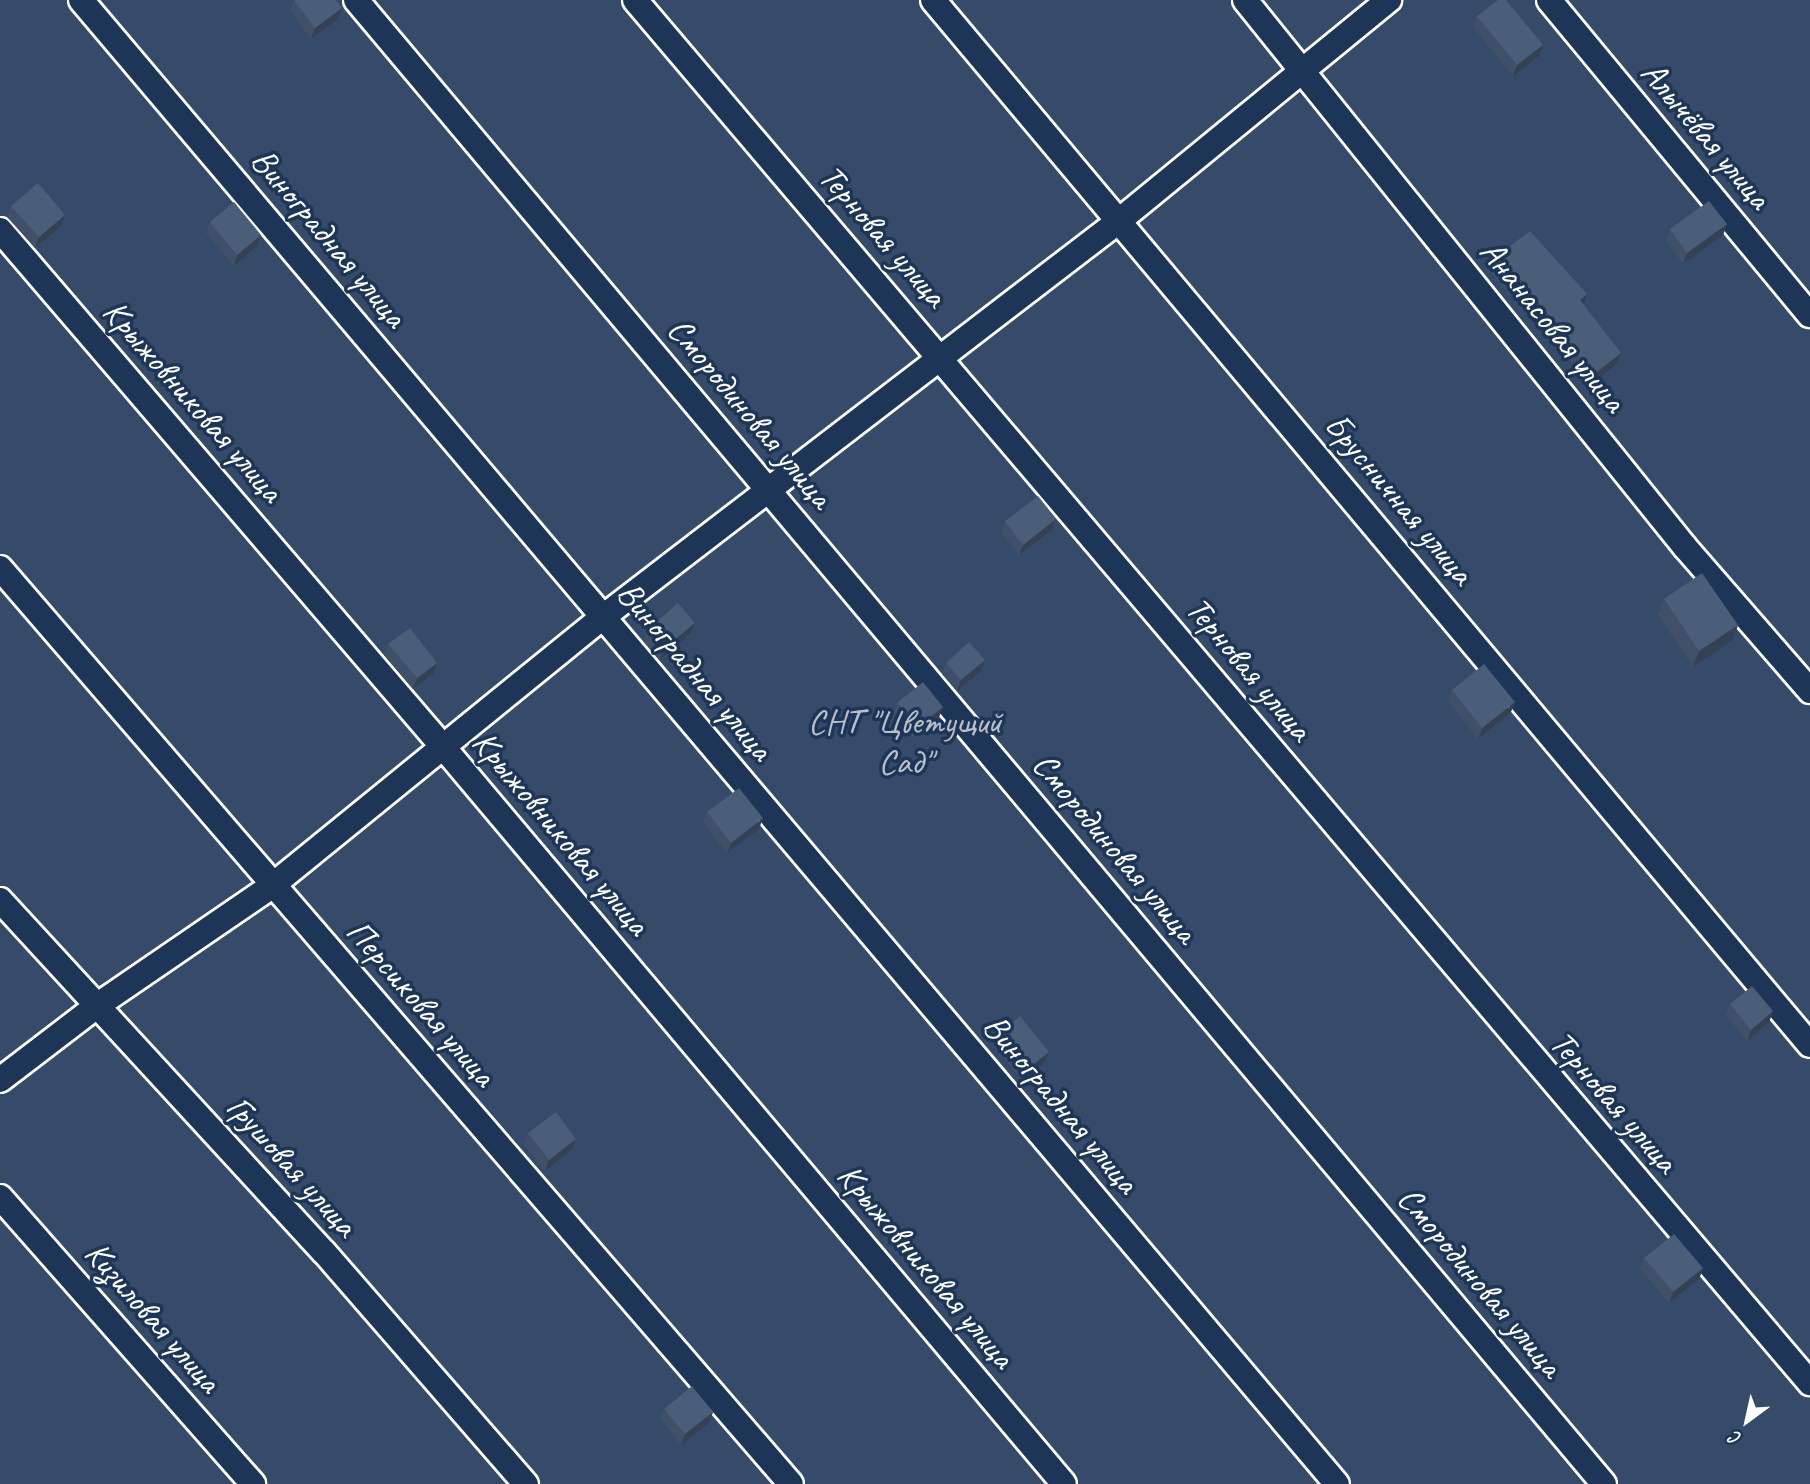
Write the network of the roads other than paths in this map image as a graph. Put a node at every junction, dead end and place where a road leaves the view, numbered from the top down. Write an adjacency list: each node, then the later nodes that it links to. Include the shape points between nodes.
1 (81, 0): 15 (street, Виноградная улица)
2 (356, 0): 13 (street, Смородиновая улица)
3 (635, 0): 12 (street, Терновая улица)
4 (933, 0): 9 (street, Брусничная улица)
5 (1245, 0): 8 (street, Ананасовая улица)
6 (1389, 0): 8 (street)
7 (1549, 0): 11 (street, Алычёвая улица)
8 (1305, 72): 9 (street); 16 (street, Ананасовая улица, via 1676,536)
9 (1120, 220): 12 (street); 21 (street, Брусничная улица)
10 (0, 230): 17 (street, Крыжовниковая улица)
11 (1810, 316)
12 (943, 359): 13 (street); 24 (street, Терновая улица, via 1493,1015)
13 (770, 491): 15 (street); 30 (street, Смородиновая улица)
14 (0, 568): 18 (street, Персиковая улица)
15 (603, 617): 17 (street); 29 (street, Виноградная улица)
16 (1810, 691)
17 (444, 748): 18 (street); 28 (street, Крыжовниковая улица)
18 (272, 885): 20 (street); 27 (street, Персиковая улица)
19 (0, 900): 20 (street, Грушовая улица)
20 (98, 1004): 22 (street); 26 (street, Грушовая улица)
21 (1810, 1045)
22 (0, 1080)
23 (0, 1197): 25 (street, Кизиловая улица)
24 (1810, 1383)
25 (253, 1484)
26 (526, 1484)
27 (791, 1484)
28 (1064, 1484)
29 (1337, 1484)
30 (1604, 1484)

